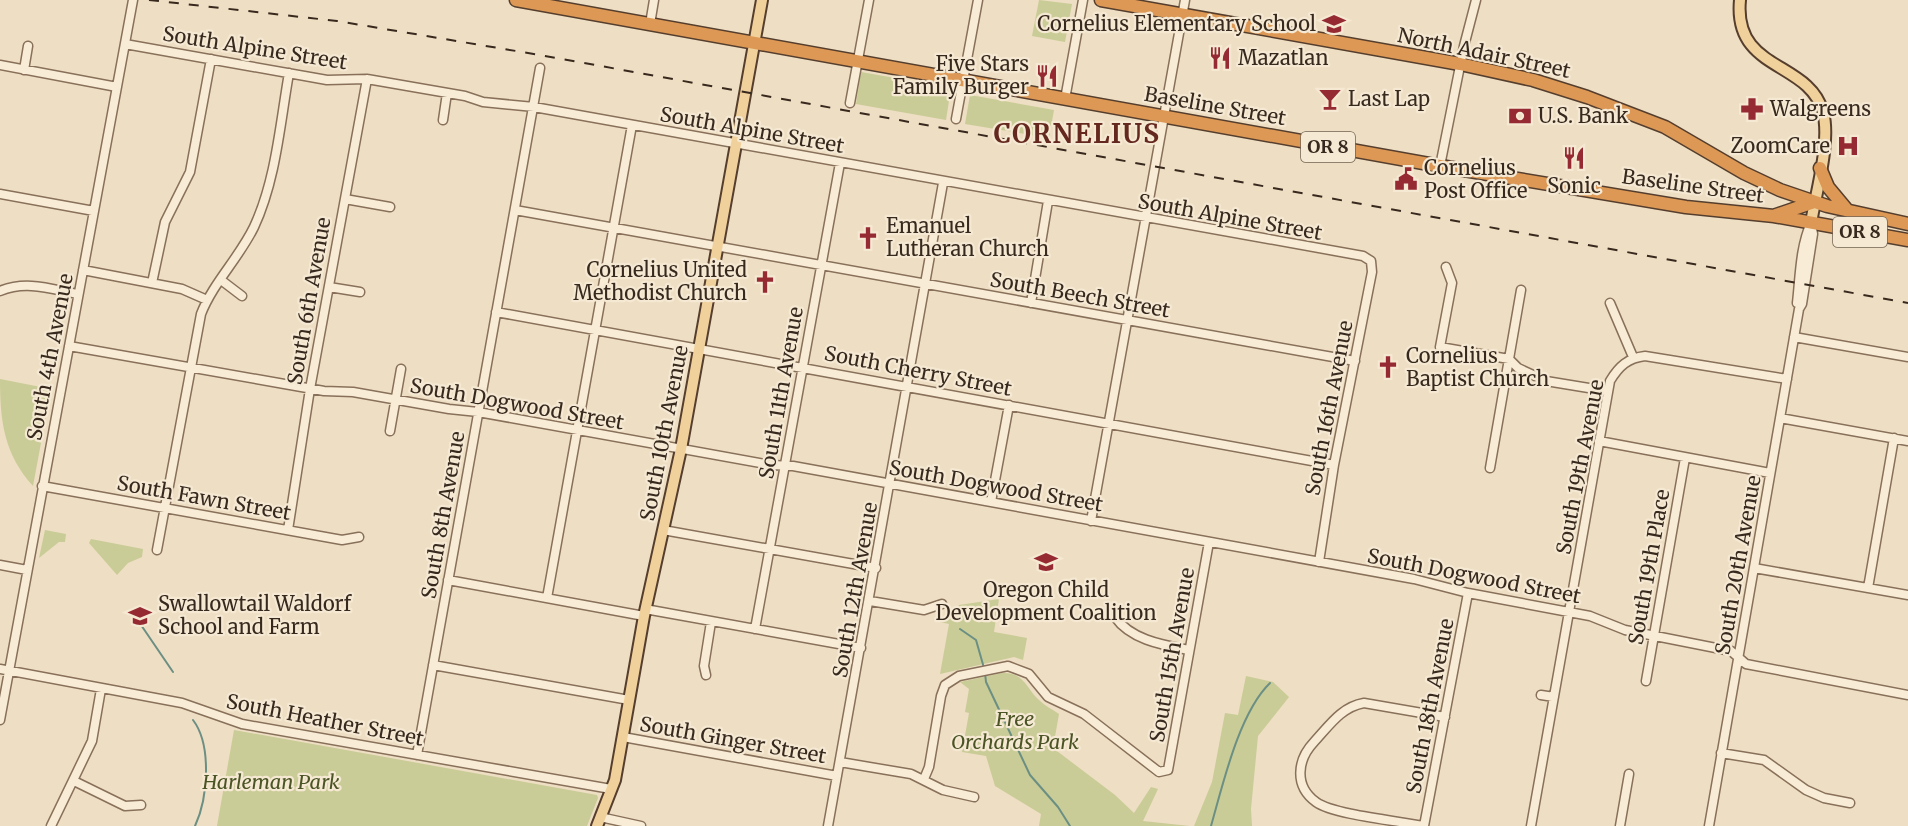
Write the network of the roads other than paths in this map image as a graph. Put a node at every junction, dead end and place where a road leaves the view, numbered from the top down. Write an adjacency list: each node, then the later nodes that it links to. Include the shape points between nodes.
1 (134, 0): 14 (street, South 4th Avenue)
2 (516, 0): 13 (highway, Baseline Street / OR 8)
3 (654, 0): 13 (street)
4 (762, 0): 15 (main road, South 10th Avenue)
5 (869, 0): 18 (street)
6 (978, 0): 25 (street)
7 (1083, 0): 28 (street)
8 (1101, 0): 12 (highway, North Adair Street / OR 8)
9 (1185, 0): 12 (street)
10 (1476, 0): 19 (street)
11 (1739, 5): 38 (main road, via 1744,33 1754,49 1804,83 1820,105 1825,127)
12 (1183, 15): 19 (highway, North Adair Street / OR 8); 31 (street)
13 (650, 24): 15 (highway, Baseline Street / OR 8)
14 (125, 44): 17 (street, South Alpine Street); 26 (street, South 4th Avenue)
15 (754, 44): 18 (highway, Baseline Street / OR 8); 35 (main road, South 10th Avenue)
16 (28, 46): 22 (street)
17 (211, 59): 23 (street, South Alpine Street); 60 (street, via 190,172 165,222)
18 (857, 62): 25 (highway, Baseline Street / OR 8); 29 (street)
19 (1460, 64): 37 (street); 43 (highway, North Adair Street / OR 8, via 1533,80 1626,111 1686,138 1757,180)
20 (0, 65): 22 (street)
21 (540, 68): 30 (street, South 8th Avenue)
22 (24, 70): 26 (street)
23 (289, 73): 24 (street, South Alpine Street, via 334,81); 59 (street, via 262,209)
24 (367, 79): 27 (street, South Alpine Street); 41 (street, South 6th Avenue)
25 (963, 80): 28 (highway, Baseline Street / OR 8); 32 (street)
26 (117, 87): 46 (street, South 4th Avenue)
27 (447, 93): 30 (street, South Alpine Street, via 483,102); 33 (street)
28 (1065, 99): 31 (highway, Baseline Street / OR 8)
29 (850, 103)
30 (534, 107): 34 (street, South Alpine Street); 45 (street, South 8th Avenue)
31 (1164, 117): 37 (highway, Baseline Street / OR 8); 49 (street)
32 (956, 119)
33 (443, 120)
34 (632, 125): 35 (street, South Alpine Street); 52 (street)
35 (735, 144): 36 (street, South Alpine Street); 54 (main road, South 10th Avenue)
36 (840, 163): 39 (street, South Alpine Street); 56 (street, South 11th Avenue)
37 (1440, 166): 48 (highway, Baseline Street / OR 8, via 1686,207)
38 (1820, 168): 43 (main road); 47 (highway, via 1828,187)
39 (943, 183): 42 (street, South Alpine Street); 61 (street, South 12th Avenue)
40 (0, 194): 46 (street)
41 (345, 199): 44 (street); 62 (street, South 6th Avenue)
42 (1048, 201): 49 (street, South Alpine Street); 69 (street)
43 (1815, 202): 47 (highway, North Adair Street / OR 8); 48 (highway); 50 (main road)
44 (390, 207)
45 (514, 210): 52 (street, South Beech Street); 71 (street, South 8th Avenue)
46 (94, 211): 58 (street, South 4th Avenue)
47 (1848, 211): 51 (highway, North Adair Street / OR 8)
48 (1774, 216): 50 (highway, Baseline Street / OR 8)
49 (1146, 219): 55 (street, South Alpine Street, via 1363,256); 72 (street)
50 (1811, 223): 51 (highway, via 1822,214 1831,214 1896,226); 53 (highway, Baseline Street / OR 8); 74 (street, South 20th Avenue, via 1814,234)
51 (1908, 224)
52 (614, 228): 54 (street, South Beech Street); 73 (street)
53 (1908, 240)
54 (717, 246): 56 (street, South Beech Street); 76 (main road, South 10th Avenue)
55 (1371, 261): 80 (street, South 16th Avenue)
56 (821, 265): 61 (street, South Beech Street); 81 (street, South 11th Avenue)
57 (1446, 267): 79 (street, via 1452,284 1440,347)
58 (83, 270): 60 (street); 66 (street, South 4th Avenue)
59 (221, 280): 67 (street); 68 (street)
60 (152, 283): 68 (street, via 182,288)
61 (926, 283): 69 (street, South Beech Street); 85 (street, South 12th Avenue)
62 (329, 287): 65 (street); 86 (street, South 6th Avenue)
63 (1521, 290): 79 (street)
64 (0, 291): 66 (street, via 13,285 31,285)
65 (360, 292)
66 (78, 294): 75 (street, South 4th Avenue)
67 (242, 296)
68 (207, 300): 82 (street)
69 (1031, 303): 72 (street, South Beech Street)
70 (1610, 303): 77 (street)
71 (496, 312): 73 (street, South Cherry Street); 90 (street, South 8th Avenue)
72 (1127, 321): 80 (street, South Beech Street); 92 (street)
73 (595, 330): 76 (street, South Cherry Street); 93 (street)
74 (1794, 337): 78 (street); 84 (street, South 20th Avenue)
75 (69, 346): 82 (street, South Dogwood Street); 105 (street, South 4th Avenue)
76 (699, 348): 81 (street, South Cherry Street); 98 (main road, South 10th Avenue)
77 (1633, 357): 84 (street, via 1658,356); 87 (street, South 19th Avenue, via 1614,374)
78 (1908, 357)
79 (1509, 359): 87 (street, via 1518,368 1546,381); 102 (street)
80 (1355, 361): 101 (street, South 16th Avenue)
81 (802, 367): 85 (street, South Cherry Street); 100 (street, South 11th Avenue)
82 (190, 368): 86 (street, South Dogwood Street); 107 (street)
83 (401, 369): 88 (street)
84 (1787, 379): 91 (street, South 20th Avenue)
85 (908, 386): 89 (street, South Cherry Street); 104 (street, South 12th Avenue)
86 (310, 389): 88 (street, South Dogwood Street); 109 (street, South 6th Avenue)
87 (1607, 391): 96 (street, South 19th Avenue)
88 (395, 400): 90 (street, South Dogwood Street); 94 (street)
89 (1009, 405): 92 (street, South Cherry Street); 106 (street)
90 (478, 412): 93 (street, South Dogwood Street); 120 (street, South 8th Avenue)
91 (1780, 418): 95 (street); 103 (street, South 20th Avenue)
92 (1109, 423): 101 (street, South Cherry Street); 108 (street)
93 (578, 430): 98 (street, South Dogwood Street); 124 (street)
94 (390, 432)
95 (1894, 438): 97 (street); 121 (street)
96 (1599, 441): 99 (street); 127 (street, South 19th Avenue)
97 (1908, 441)
98 (681, 449): 100 (street, South Dogwood Street); 110 (main road, South 10th Avenue)
99 (1685, 458): 103 (street); 132 (street, South 19th Place)
100 (785, 465): 104 (street, South Dogwood Street); 114 (street, South 11th Avenue)
101 (1334, 465): 115 (street, South 16th Avenue)
102 (1490, 468)
103 (1770, 473): 118 (street, South 20th Avenue)
104 (891, 483): 106 (street, South Dogwood Street); 117 (street, South 12th Avenue)
105 (42, 486): 107 (street, South Fawn Street); 119 (street, South 4th Avenue)
106 (991, 502): 108 (street, South Dogwood Street)
107 (165, 508): 109 (street, South Fawn Street); 113 (street)
108 (1091, 521): 112 (street, South Dogwood Street)
109 (288, 530): 111 (street, South Fawn Street, via 342,540)
110 (663, 530): 114 (street); 128 (main road, South 10th Avenue)
111 (359, 537)
112 (1209, 542): 115 (street, South Dogwood Street); 134 (street, South 15th Avenue)
113 (157, 550)
114 (769, 550): 117 (street); 131 (street, South 11th Avenue)
115 (1319, 562): 122 (street, South Dogwood Street)
116 (0, 565): 119 (street)
117 (876, 568): 125 (street, South 12th Avenue)
118 (1754, 568): 121 (street); 135 (street, South 20th Avenue)
119 (27, 570): 137 (street, South 4th Avenue)
120 (448, 580): 124 (street); 136 (street, South 8th Avenue)
121 (1868, 588): 123 (street)
122 (1468, 593): 127 (street, South Dogwood Street); 145 (street, South 18th Avenue)
123 (1908, 595)
124 (547, 598): 128 (street)
125 (870, 601): 126 (street, via 924,610); 133 (street, South 12th Avenue)
126 (942, 604)
127 (1569, 612): 132 (street, South Dogwood Street); 143 (street, South 19th Avenue)
128 (645, 613): 130 (street); 144 (main road, South 10th Avenue)
129 (1115, 617): 134 (street, via 1139,637)
130 (711, 622): 131 (street); 138 (street)
131 (755, 629): 133 (street)
132 (1654, 636): 135 (street, South Dogwood Street, via 1731,651); 139 (street, South 19th Place)
133 (861, 648): 150 (street, South 12th Avenue)
134 (1189, 650): 153 (street, South 15th Avenue, via 1169,764 1164,773 1084,714 1048,697 1025,671 1008,666 954,678 945,685 930,767)
135 (1739, 657): 142 (street, South Dogwood Street, via 1746,664); 148 (street, South 20th Avenue)
136 (433, 665): 144 (street, South Ginger Street); 149 (street, South 8th Avenue)
137 (4, 670): 140 (street, South Heather Street); 146 (street, South 4th Avenue)
138 (706, 675)
139 (1646, 681)
140 (101, 689): 149 (street, South Heather Street, via 182,703 242,724); 154 (street, via 92,741)
141 (1541, 695): 143 (street)
142 (1908, 695)
143 (1554, 697): 156 (street, South 19th Avenue)
144 (629, 700): 147 (main road, South 10th Avenue)
145 (1445, 717): 165 (street, South 18th Avenue); 165 (street, via 1352,705 1306,751 1300,765 1305,790 1317,803)
146 (0, 720)
147 (622, 737): 152 (street, South Ginger Street); 157 (main road, South 10th Avenue)
148 (1721, 753): 159 (street, via 1764,760 1806,790); 168 (street, South 20th Avenue)
149 (417, 755): 157 (street, South Heather Street)
150 (840, 762): 152 (street, South 12th Avenue); 153 (street)
151 (1629, 774): 167 (street)
152 (837, 776): 164 (street, South 12th Avenue)
153 (924, 779): 158 (street, via 943,790)
154 (74, 781): 160 (street, via 125,806); 162 (street)
155 (1527, 785): 156 (street)
156 (1538, 787): 166 (street, South 19th Avenue)
157 (611, 789): 161 (main road, South 10th Avenue)
158 (974, 797)
159 (1850, 803)
160 (141, 805)
161 (598, 821): 163 (street)
162 (51, 826)
163 (641, 826)
164 (828, 826)
165 (1424, 826)
166 (1531, 826)
167 (1620, 826)
168 (1709, 826)

